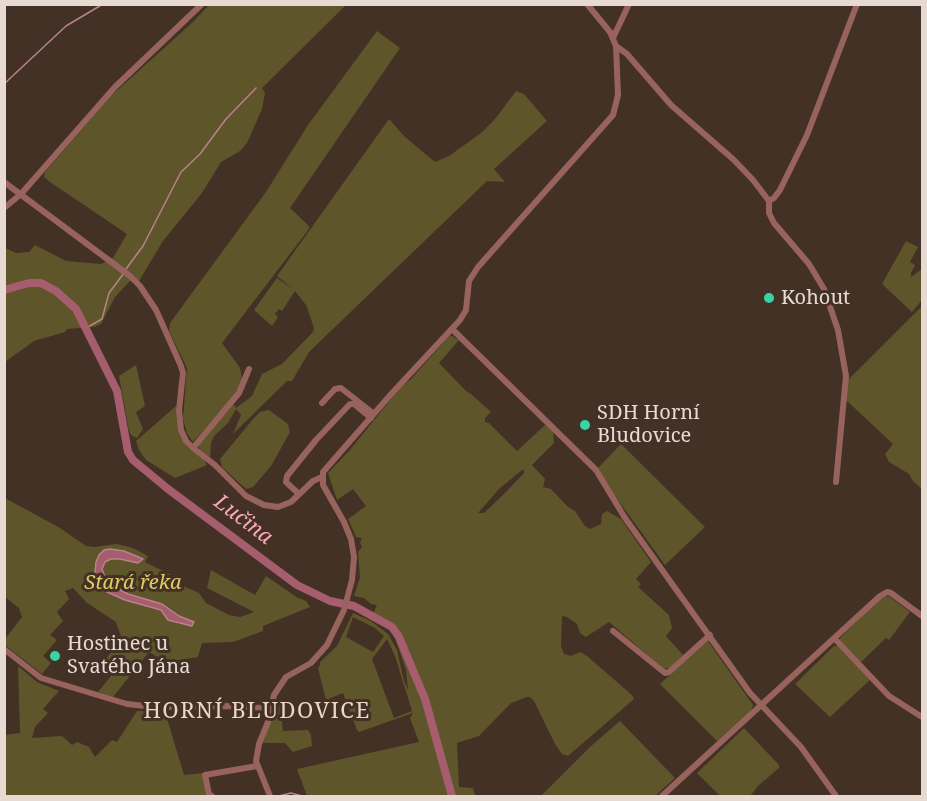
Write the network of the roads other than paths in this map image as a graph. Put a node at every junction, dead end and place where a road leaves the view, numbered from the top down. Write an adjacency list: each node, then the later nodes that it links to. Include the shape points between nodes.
1 (202, 4): 8 (street, via 115,87)
2 (587, 4): 5 (street)
3 (629, 4): 5 (street)
4 (857, 4): 9 (street, via 807,135 780,190)
5 (614, 38): 6 (street)
6 (616, 46): 9 (street, via 678,111 741,168); 11 (street, via 618,94 613,115 478,267 468,285 465,312)
7 (4, 182): 8 (street)
8 (21, 194): 10 (street); 15 (street, via 140,286 156,310 181,366 181,430)
9 (769, 201): 17 (street, via 774,223 809,264 824,289 838,330 846,376)
10 (4, 208)
11 (452, 329): 14 (street); 21 (street, via 593,466 625,518)
12 (249, 369): 15 (street, via 239,393)
13 (322, 403): 14 (street, via 341,388)
14 (372, 416): 16 (street); 18 (street, via 350,404 316,440 287,476 286,482)
15 (193, 448): 18 (street, via 254,501 278,507)
16 (322, 477): 18 (street); 25 (street, via 351,539 353,576 339,623 320,655 280,683)
17 (836, 482)
18 (299, 494)
19 (922, 616): 22 (street, via 887,592)
20 (613, 631): 21 (street, via 665,673)
21 (710, 635): 24 (street)
22 (835, 639): 24 (street); 26 (street, via 889,696)
23 (4, 649): 25 (street, via 46,681 127,704 242,706)
24 (762, 707): 30 (street); 31 (street, via 801,747)
25 (270, 712): 27 (street)
26 (922, 717)
27 (257, 766): 28 (street, via 205,775); 29 (street)
28 (212, 796)
29 (268, 796)
30 (662, 796)
31 (836, 796)

